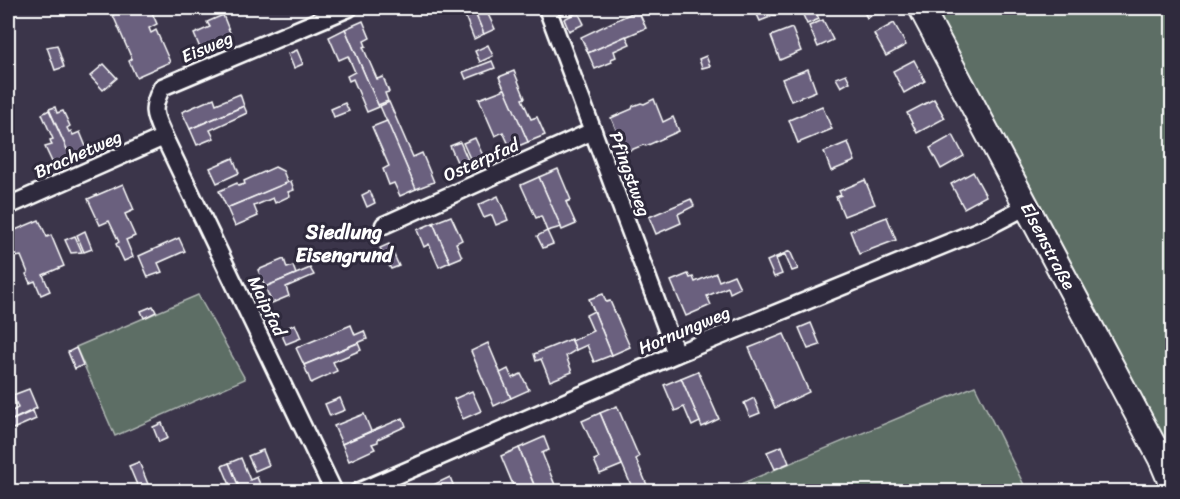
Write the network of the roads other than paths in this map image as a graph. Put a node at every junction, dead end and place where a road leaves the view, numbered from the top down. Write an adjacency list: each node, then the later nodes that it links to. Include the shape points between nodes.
1 (349, 8): 5 (street, Eisweg, via 162,87 154,102)
2 (547, 8): 4 (street, Pfingstweg)
3 (921, 8): 7 (street, Elsenstraße)
4 (594, 131): 8 (street, Osterpfad); 9 (street, Pfingstweg)
5 (164, 137): 6 (street, Brachetweg); 11 (street, Maipfad)
6 (8, 206)
7 (1027, 207): 9 (street, Hornungweg, via 985,228); 10 (street, Elsenstraße)
8 (384, 225)
9 (676, 354): 12 (street, Hornungweg)
10 (1173, 485)
11 (334, 492)
12 (358, 492)

